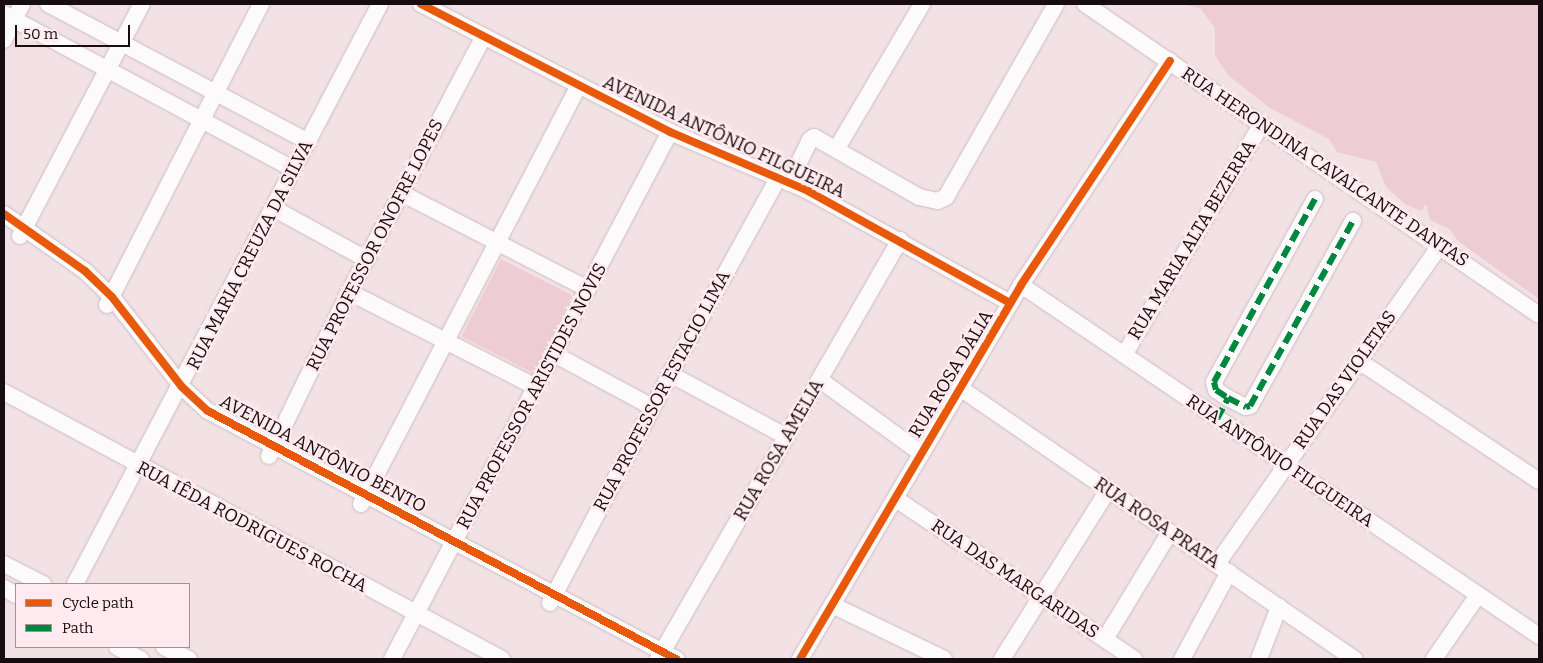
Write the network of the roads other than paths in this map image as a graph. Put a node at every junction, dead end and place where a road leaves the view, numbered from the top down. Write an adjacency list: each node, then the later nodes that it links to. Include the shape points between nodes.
1 (22, 4): 10 (street)
2 (48, 4): 13 (street)
3 (142, 4): 13 (street)
4 (261, 4): 17 (street)
5 (380, 4): 21 (street, RUA MARIA CREUZA DA SILVA)
6 (922, 4): 22 (street)
7 (1056, 4): 22 (street, via 953,188 938,201 919,197)
8 (1085, 4): 14 (street, RUA HERONDINA CAVALCANTE DANTAS)
9 (426, 5): 11 (street, AVENIDA ANTÔNIO FILGUEIRA)
10 (9, 17): 12 (street); 15 (street)
11 (484, 36): 16 (street, AVENIDA ANTÔNIO FILGUEIRA); 25 (street, RUA PROFESSOR ONOFRE LOPES)
12 (4, 40)
13 (122, 42): 15 (street); 17 (street)
14 (1170, 61): 19 (street, RUA HERONDINA CAVALCANTE DANTAS); 36 (street, RUA ROSA DÁLIA)
15 (108, 68): 18 (street); 31 (street)
16 (579, 85): 20 (street, AVENIDA ANTÔNIO FILGUEIRA); 33 (street)
17 (214, 92): 18 (street); 21 (street)
18 (200, 119): 23 (street); 39 (street)
19 (1261, 126): 34 (street, RUA HERONDINA CAVALCANTE DANTAS); 44 (street, RUA MARIA ALTA BEZERRA)
20 (670, 132): 24 (street, AVENIDA ANTÔNIO FILGUEIRA); 37 (street, RUA PROFESSOR ARISTIDES NOVIS)
21 (309, 142): 23 (street, RUA MARIA CREUZA DA SILVA)
22 (837, 148): 24 (street, RUA PROFESSOR ESTACIO LIMA, via 812,138)
23 (293, 169): 27 (street, RUA MARIA CREUZA DA SILVA)
24 (783, 181): 32 (street, AVENIDA ANTÔNIO FILGUEIRA); 46 (street, RUA PROFESSOR ESTACIO LIMA)
25 (401, 193): 33 (street); 35 (street, RUA PROFESSOR ONOFRE LOPES)
26 (1315, 200): 52 (street, via 1214,382 1216,390)
27 (273, 208): 35 (street); 51 (street, RUA MARIA CREUZA DA SILVA)
28 (4, 214): 31 (street, AVENIDA ANTÔNIO BENTO)
29 (1354, 221): 52 (street, via 1250,406)
30 (4, 226): 31 (street, AVENIDA ANTÔNIO BENTO)
31 (23, 232): 39 (street, AVENIDA ANTÔNIO BENTO)
32 (900, 240): 40 (street, AVENIDA ANTÔNIO FILGUEIRA); 47 (street, RUA ROSA AMELIA)
33 (497, 242): 37 (street); 42 (street)
34 (1440, 246): 41 (street, RUA HERONDINA CAVALCANTE DANTAS); 45 (street, RUA DAS VIOLETAS)
35 (366, 259): 38 (street, RUA PROFESSOR ONOFRE LOPES)
36 (1021, 285): 40 (street, RUA ROSA DÁLIA); 44 (street, RUA ANTÔNIO FILGUEIRA)
37 (588, 289): 43 (street, RUA PROFESSOR ARISTIDES NOVIS)
38 (349, 292): 42 (street); 56 (street, RUA PROFESSOR ONOFRE LOPES)
39 (109, 301): 51 (street, AVENIDA ANTÔNIO BENTO)
40 (1010, 303): 49 (street, RUA ROSA DÁLIA)
41 (1539, 314)
42 (446, 341): 48 (street); 62 (street)
43 (554, 354): 48 (street, RUA PROFESSOR ARISTIDES NOVIS); 53 (street)
44 (1124, 355): 54 (street, RUA ANTÔNIO FILGUEIRA)
45 (1359, 361): 59 (street, RUA DAS VIOLETAS); 60 (street)
46 (670, 374): 53 (street, RUA PROFESSOR ESTACIO LIMA); 55 (street)
47 (820, 380): 55 (street, RUA ROSA AMELIA); 57 (street)
48 (536, 387): 65 (street, RUA PROFESSOR ARISTIDES NOVIS)
49 (960, 388): 57 (street, RUA ROSA DÁLIA); 61 (street, RUA ROSA PRATA)
50 (4, 392): 58 (street, RUA IÊDA RODRIGUES ROCHA)
51 (179, 392): 56 (street, AVENIDA ANTÔNIO BENTO, via 210,423); 58 (street, RUA MARIA CREUZA DA SILVA)
52 (1228, 398): 54 (street)
53 (652, 406): 74 (street, RUA PROFESSOR ESTACIO LIMA)
54 (1217, 419): 59 (street, RUA ANTÔNIO FILGUEIRA)
55 (787, 437): 82 (street, RUA ROSA AMELIA)
56 (271, 451): 62 (street, AVENIDA ANTÔNIO BENTO)
57 (921, 454): 63 (street, RUA ROSA DÁLIA)
58 (138, 465): 69 (street, RUA MARIA CREUZA DA SILVA); 77 (street, RUA IÊDA RODRIGUES ROCHA)
59 (1285, 465): 67 (street, RUA DAS VIOLETAS); 72 (street, RUA ANTÔNIO FILGUEIRA)
60 (1539, 481)
61 (1108, 490): 64 (street, RUA ROSA PRATA); 73 (street)
62 (364, 499): 65 (street, AVENIDA ANTÔNIO BENTO)
63 (896, 499): 73 (street, RUA DAS MARGARIDAS); 75 (street, RUA ROSA DÁLIA)
64 (1170, 532): 67 (street, RUA ROSA PRATA); 79 (street)
65 (454, 547): 74 (street, AVENIDA ANTÔNIO BENTO); 77 (street, RUA PROFESSOR ARISTIDES NOVIS)
66 (4, 564): 68 (street)
67 (1223, 568): 76 (street, RUA ROSA PRATA); 92 (street, RUA DAS VIOLETAS)
68 (41, 583)
69 (76, 583)
70 (4, 588): 71 (street)
71 (15, 594)
72 (1478, 595): 78 (street, RUA ANTÔNIO FILGUEIRA); 94 (street)
73 (1041, 596): 79 (street, RUA DAS MARGARIDAS); 90 (street)
74 (552, 599): 82 (street, AVENIDA ANTÔNIO BENTO)
75 (832, 606): 88 (street, RUA ROSA DÁLIA); 89 (street)
76 (1279, 607): 83 (street, RUA ROSA PRATA); 93 (street)
77 (415, 615): 86 (street, RUA PROFESSOR ARISTIDES NOVIS); 87 (street, RUA IÊDA RODRIGUES ROCHA)
78 (1539, 634)
79 (1105, 639): 91 (street, RUA DAS MARGARIDAS)
80 (119, 648): 84 (street)
81 (166, 648): 85 (street)
82 (663, 657)
83 (1348, 657)
84 (141, 659)
85 (188, 659)
86 (392, 659)
87 (502, 659)
88 (800, 659)
89 (944, 659)
90 (1002, 659)
91 (1134, 659)
92 (1182, 659)
93 (1259, 659)
94 (1434, 659)

